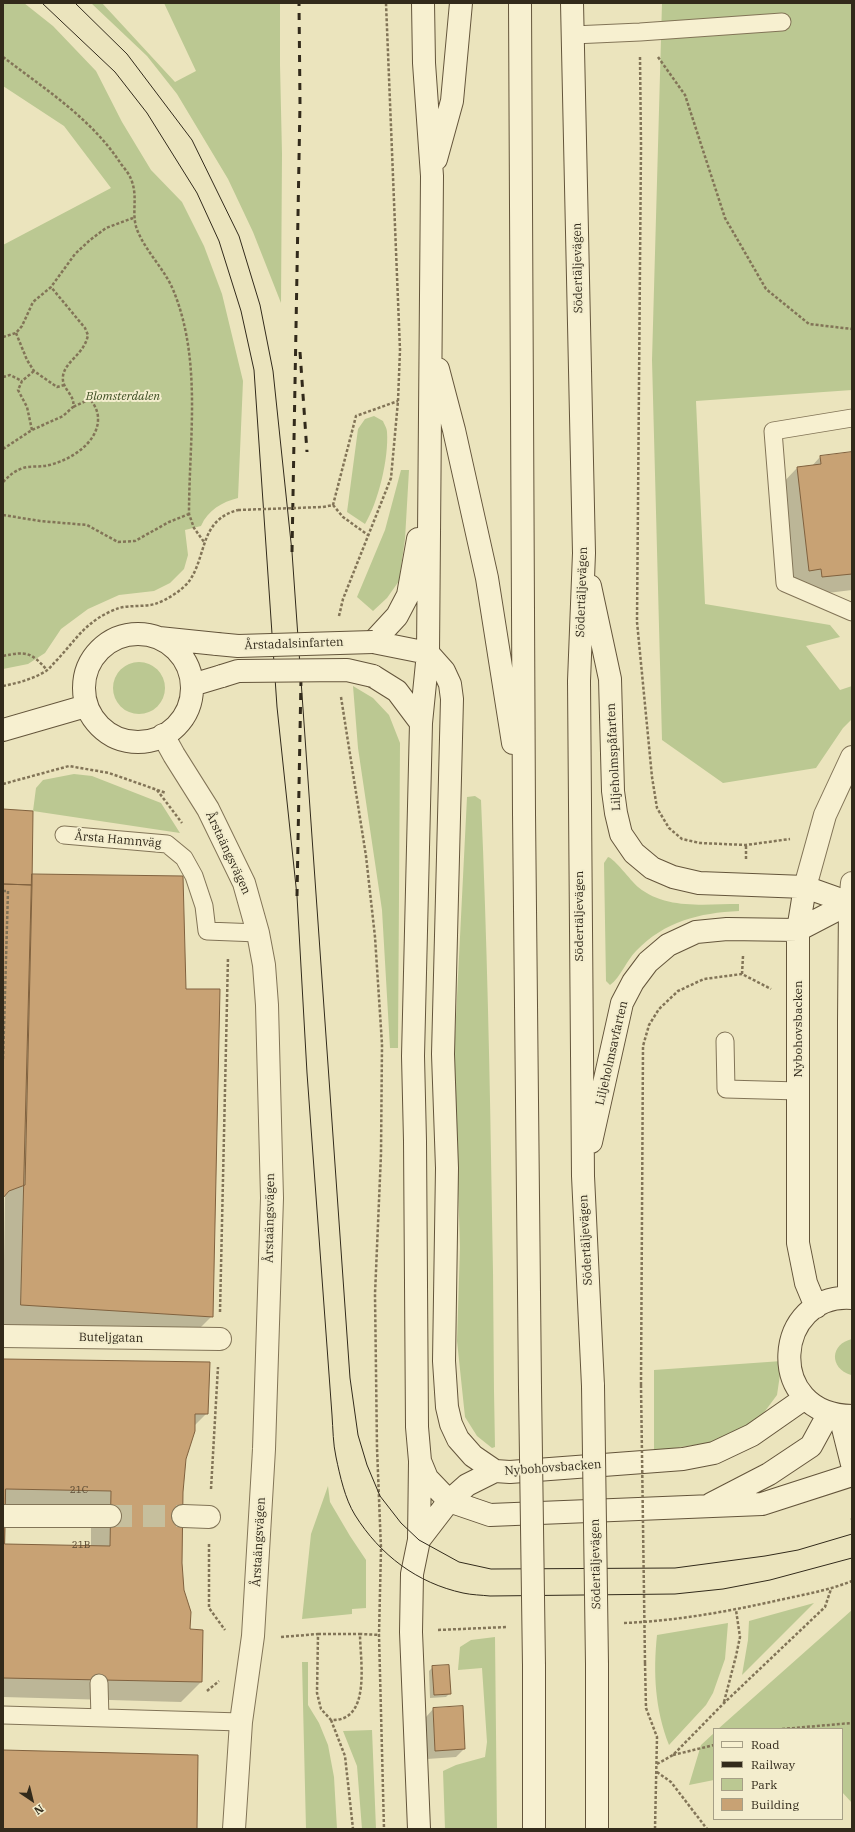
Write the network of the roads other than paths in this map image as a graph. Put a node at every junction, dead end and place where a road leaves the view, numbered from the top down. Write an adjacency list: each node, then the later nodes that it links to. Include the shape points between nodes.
1 (423, 3): 7 (street, via 424,63)
2 (461, 3): 7 (street, via 452,101)
3 (520, 3): 22 (street)
4 (572, 3): 6 (street, Södertäljevägen)
5 (782, 22): 6 (lane)
6 (573, 35): 11 (street, Södertäljevägen)
7 (432, 176): 8 (street)
8 (431, 342): 10 (street); 22 (street, via 454,430 487,578)
9 (852, 418): 12 (lane, via 773,430 785,583)
10 (429, 456): 14 (street, via 408,595 397,616); 15 (street)
11 (584, 554): 24 (street, Liljeholmspåfarten, via 610,679 614,791 621,834 634,852 652,868 673,877 699,883); 30 (street, Södertäljevägen, via 578,681)
12 (852, 612)
13 (159, 638): 14 (street, Årstadalsinfarten, bridge, via 238,646); 16 (street, via 172,646 182,657 189,670); 17 (street, via 139,633 119,637 100,648 88,665 83,685)
14 (373, 642): 15 (street, Årstadalsinfarten)
15 (428, 653): 18 (street); 39 (street, via 447,678 452,700 443,1054 447,1168 444,1361 447,1407 458,1439 473,1456)
16 (192, 685): 18 (street, bridge, via 238,671 347,670 373,676 397,691); 20 (street, via 185,714 176,726)
17 (86, 706): 19 (street); 20 (street, via 95,722 110,735 127,741 146,742)
18 (421, 723): 37 (street, via 413,1056)
19 (3, 730)
20 (163, 735): 27 (street, Årstaängsvägen, via 208,809 244,883)
21 (852, 758): 24 (street, Nybohovsbacken, via 824,815)
22 (524, 813): 54 (street, bridge)
23 (64, 835): 27 (lane, Årsta Hamnväg, via 167,844 184,858 194,876 204,906 207,931)
24 (805, 887): 25 (street, Liljeholmspåfarten); 26 (street, Nybohovsbacken)
25 (851, 896): 26 (street, Liljeholmsavfarten); 31 (street)
26 (798, 930): 29 (street, Nybohovsbacken); 30 (street, Liljeholmsavfarten, via 727,929 696,932 668,945 648,962 622,1003)
27 (258, 933): 51 (street, Årstaängsvägen, via 267,1005 272,1198 264,1449 255,1606)
28 (725, 1041): 29 (lane, via 726,1088)
29 (799, 1091): 32 (street, Nybohovsbacken, via 798,1243 806,1283)
30 (583, 1176): 55 (street, Södertäljevägen, bridge, via 593,1386 598,1664)
31 (851, 1298): 32 (street, via 833,1300)
32 (816, 1307): 35 (street, via 805,1316 795,1331 788,1355 793,1382)
33 (11, 1336): 34 (street, Buteljgatan)
34 (220, 1339)
35 (805, 1398): 36 (street, via 815,1407); 39 (street, Nybohovsbacken, via 752,1435 714,1453 683,1459)
36 (840, 1415): 38 (street); 42 (street, via 811,1446 768,1474)
37 (420, 1461): 41 (street, via 427,1478); 47 (street)
38 (852, 1464)
39 (495, 1471): 41 (street, Nybohovsbacken, via 467,1485)
40 (852, 1475): 42 (street, via 762,1504)
41 (449, 1501): 42 (street, via 490,1515); 47 (street)
42 (705, 1508)
43 (5, 1516): 44 (street)
44 (110, 1516)
45 (183, 1516): 46 (street)
46 (209, 1517)
47 (419, 1540): 53 (street, via 412,1574 411,1632)
48 (99, 1683): 50 (lane)
49 (3, 1715): 50 (lane)
50 (100, 1718): 51 (lane)
51 (241, 1722): 52 (street, Årstaängsvägen)
52 (234, 1829)
53 (419, 1829)
54 (534, 1829)
55 (597, 1829)

